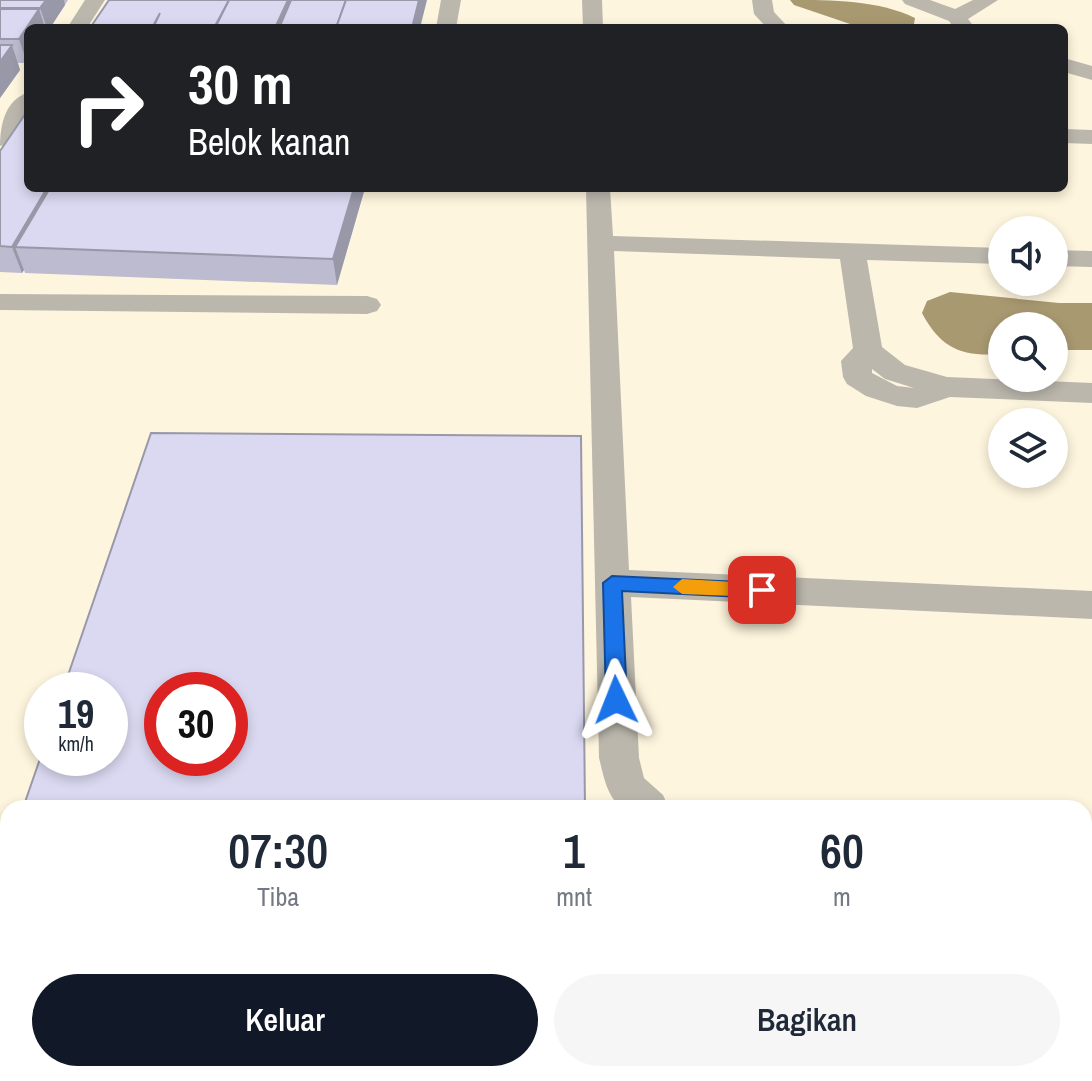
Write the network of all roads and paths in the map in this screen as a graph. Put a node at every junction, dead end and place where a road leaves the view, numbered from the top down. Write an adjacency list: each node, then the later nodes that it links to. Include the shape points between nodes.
1 (95, 0): 7 (street)
2 (451, 0): 8 (street)
3 (592, 0): 9 (street)
4 (912, 0): 6 (street)
5 (988, 0): 6 (street)
6 (960, 22)
7 (80, 24)
8 (447, 24)
9 (593, 24)
10 (1068, 66): 11 (street)
11 (1092, 73)
12 (24, 106): 15 (street)
13 (1068, 136): 14 (street)
14 (1092, 137)
15 (0, 139)
16 (598, 192): 17 (street)
17 (600, 243): 18 (street); 25 (street)
18 (852, 251): 19 (street); 24 (street, via 868,351 856,361 858,377 878,392 902,398 927,397 946,387)
19 (988, 256)
20 (1068, 258): 21 (street)
21 (1092, 259)
22 (0, 302): 23 (street)
23 (367, 305)
24 (1092, 393)
25 (612, 583): 26 (street); 27 (street, via 619,758 626,787)
26 (1092, 605)
27 (640, 800)

